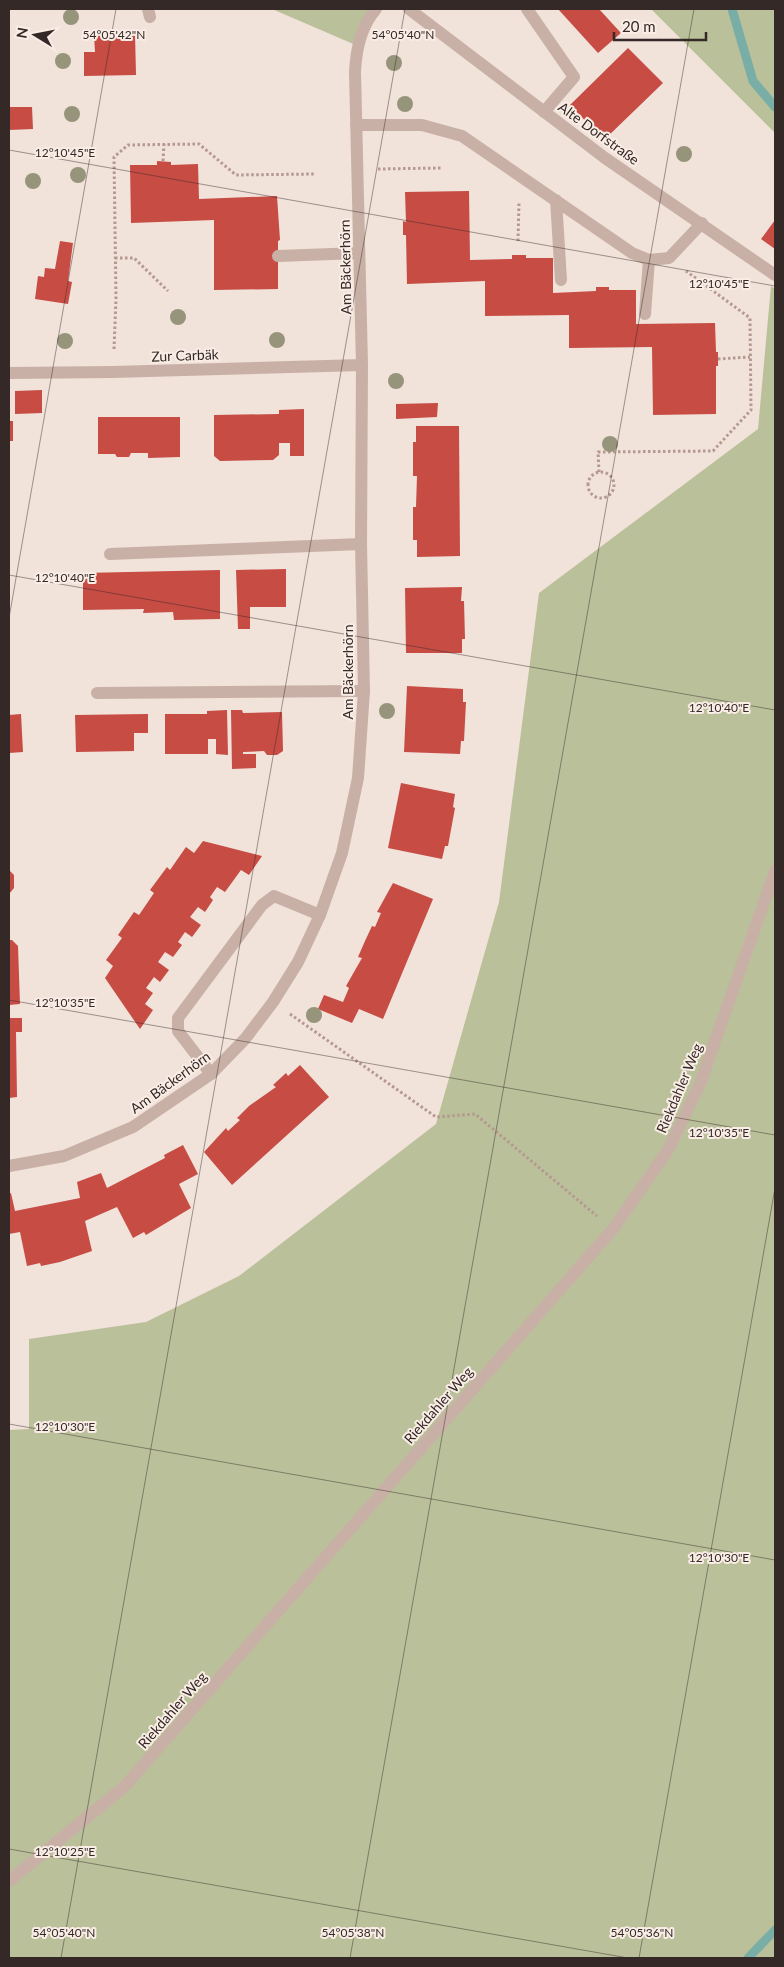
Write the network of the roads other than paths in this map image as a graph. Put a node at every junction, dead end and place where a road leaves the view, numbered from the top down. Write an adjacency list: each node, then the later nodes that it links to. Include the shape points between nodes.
1 (376, 9): 5 (street, Am Bäckerhörn, via 369,17 358,46)
2 (409, 9): 4 (street, Alte Dorfstraße)
3 (527, 9): 4 (street, via 574,77)
4 (544, 112): 7 (street, Alte Dorfstraße, via 605,158)
5 (356, 124): 6 (street, via 422,125 462,136); 8 (street, Am Bäckerhörn)
6 (556, 200): 10 (street, via 632,253); 12 (street)
7 (702, 223): 10 (street, via 669,258); 11 (street, Alte Dorfstraße)
8 (359, 253): 9 (street); 14 (street, Am Bäckerhörn)
9 (278, 256)
10 (649, 260): 13 (street)
11 (775, 275)
12 (561, 280)
13 (646, 314)
14 (362, 365): 15 (street, Zur Carbäk); 16 (street, Am Bäckerhörn)
15 (9, 373)
16 (361, 544): 17 (street); 18 (street, Am Bäckerhörn)
17 (110, 554)
18 (364, 691): 19 (street); 21 (street, Am Bäckerhörn, via 358,778 342,853)
19 (97, 693)
20 (775, 871): 24 (street, Riekdahler Weg, via 700,1084 668,1150 612,1230 124,1787)
21 (320, 915): 22 (street, Am Bäckerhörn, via 298,962 274,1002); 22 (street, via 274,896 262,905 178,1018 178,1031)
22 (211, 1074): 23 (street, Am Bäckerhörn, via 133,1127 64,1156)
23 (9, 1166)
24 (9, 1881)

